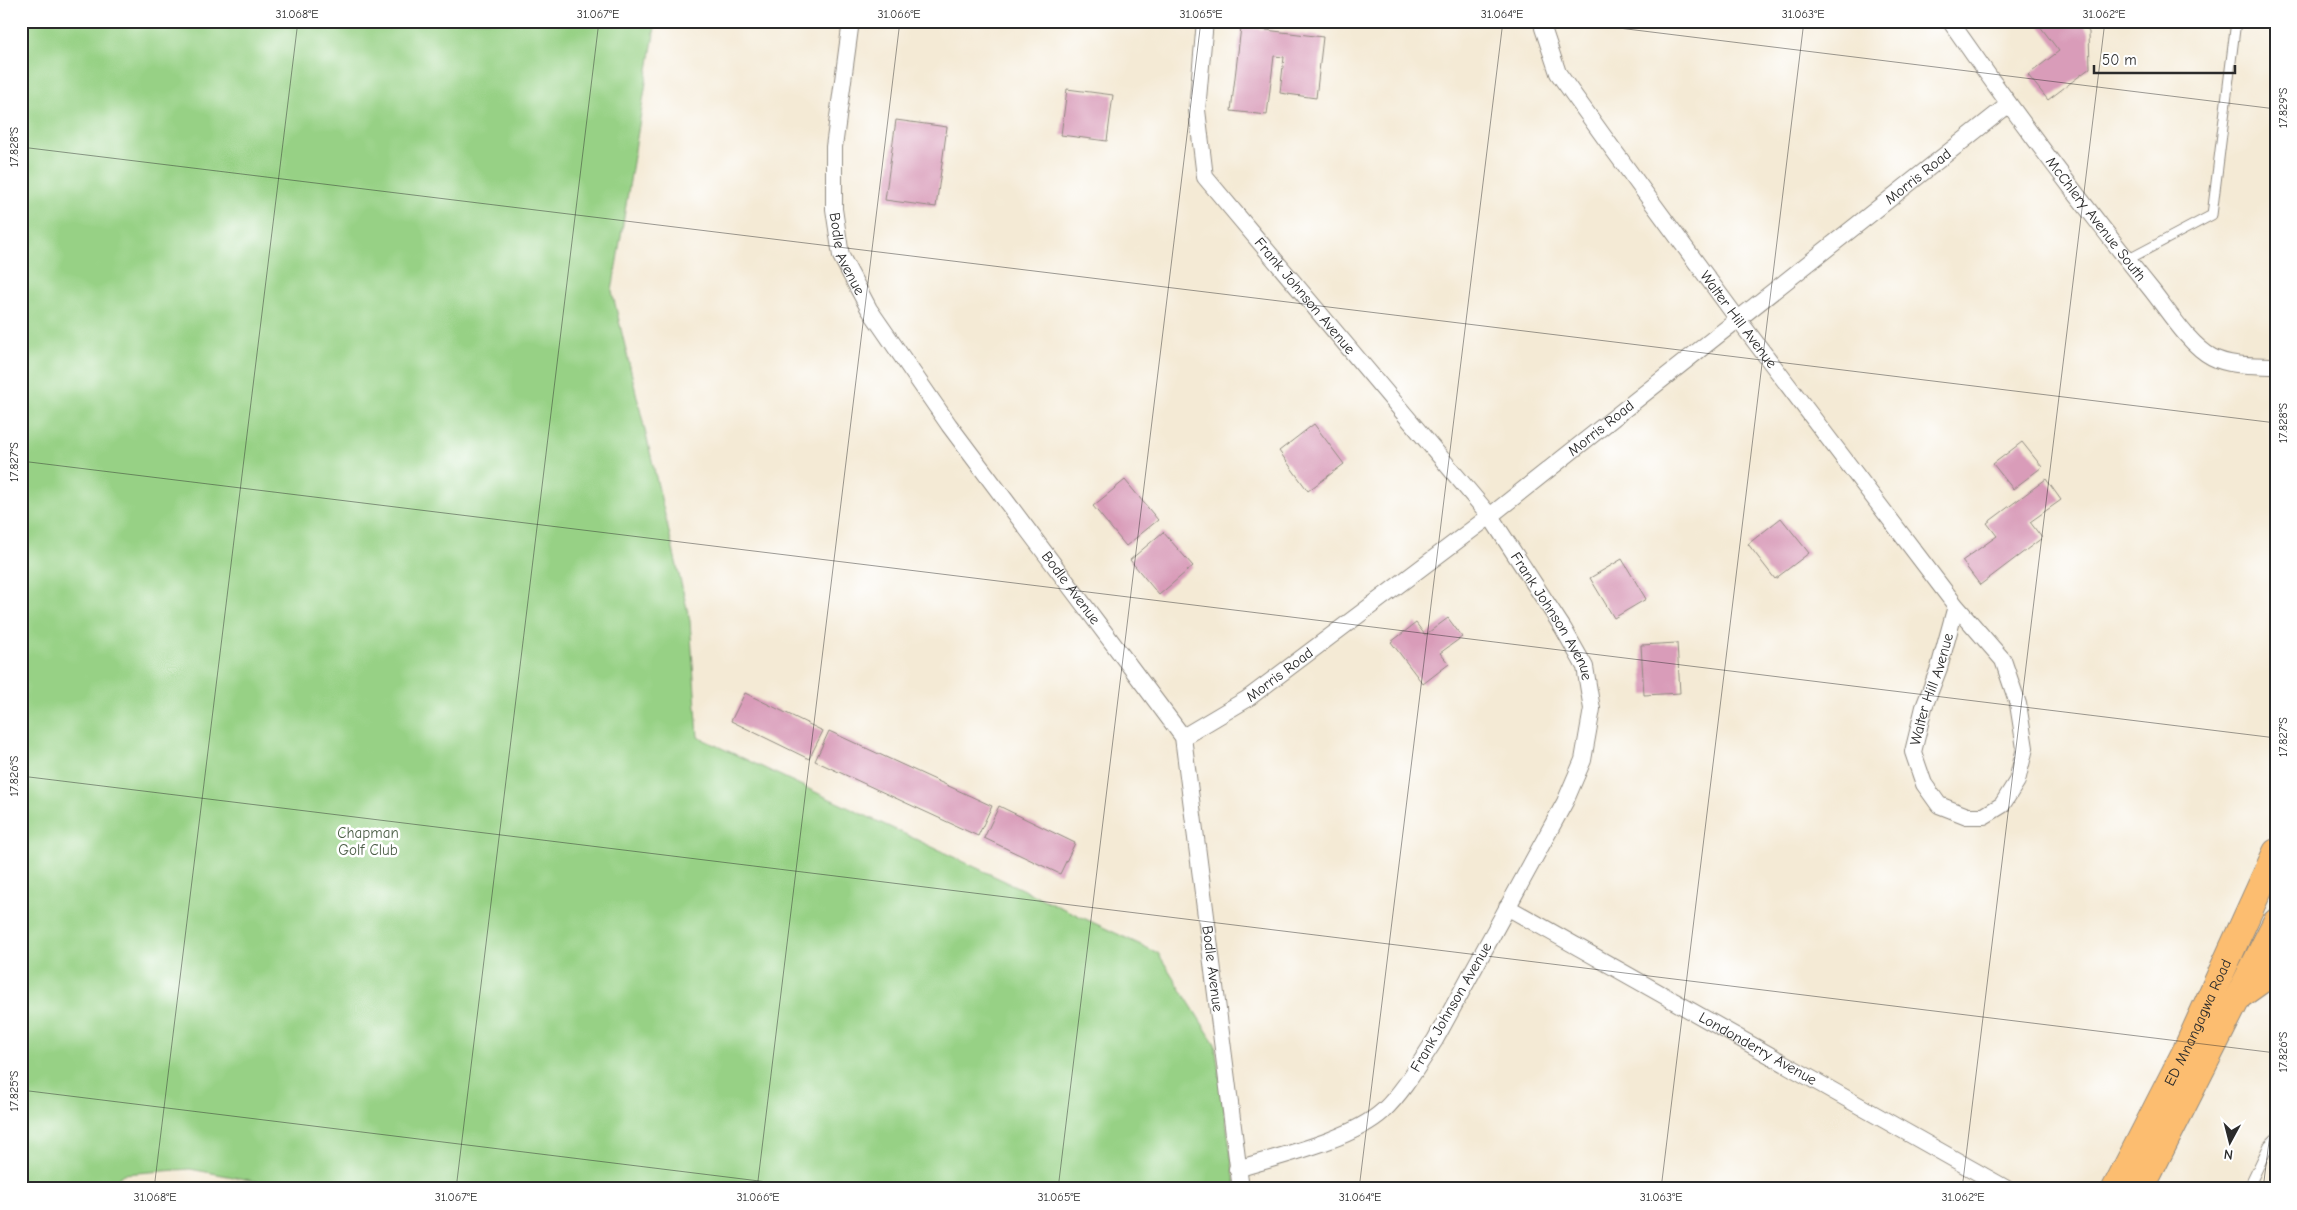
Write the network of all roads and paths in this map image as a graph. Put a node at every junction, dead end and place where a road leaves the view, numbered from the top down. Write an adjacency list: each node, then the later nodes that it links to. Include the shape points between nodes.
1 (850, 21): 12 (street, Bodle Avenue, via 834,147 834,209 842,256 868,308 949,425)
2 (1205, 21): 10 (street, Frank Johnson Avenue, via 1197,110 1205,177)
3 (1544, 21): 8 (street, Walter Hill Avenue, via 1558,73)
4 (1950, 21): 6 (street, McChlery Avenue South)
5 (2236, 21): 7 (lane, via 2212,215)
6 (2008, 105): 7 (street, McChlery Avenue South); 8 (street, Morris Road)
7 (2127, 260): 9 (street, McChlery Avenue South, via 2197,346 2213,358 2233,364)
8 (1737, 318): 10 (street, Morris Road); 11 (street, Walter Hill Avenue)
9 (2276, 366)
10 (1490, 516): 12 (street, Morris Road, via 1247,698); 14 (street, Frank Johnson Avenue, via 1585,667 1592,709 1580,768 1565,802)
11 (1956, 606): 11 (street, Walter Hill Avenue, via 2003,660 2018,704 2025,748 2017,781 2002,805 1984,816 1967,816 1939,805 1924,784 1913,752)
12 (1183, 736): 19 (street, Bodle Avenue)
13 (2276, 852): 22 (main road, ED Mnangagwa Road, via 2186,1050)
14 (1506, 907): 19 (street, Frank Johnson Avenue, via 1435,1040 1411,1077 1382,1111 1344,1135); 21 (street, Londonderry Avenue)
15 (2276, 922): 17 (main road, ED Mnangagwa Road)
16 (2276, 970): 17 (main road)
17 (2240, 995): 23 (main road, ED Mnangagwa Road)
18 (2276, 1138): 24 (lane)
19 (1237, 1169): 20 (street, Bodle Avenue)
20 (1241, 1189)
21 (2007, 1189)
22 (2115, 1189)
23 (2141, 1189)
24 (2248, 1189)

